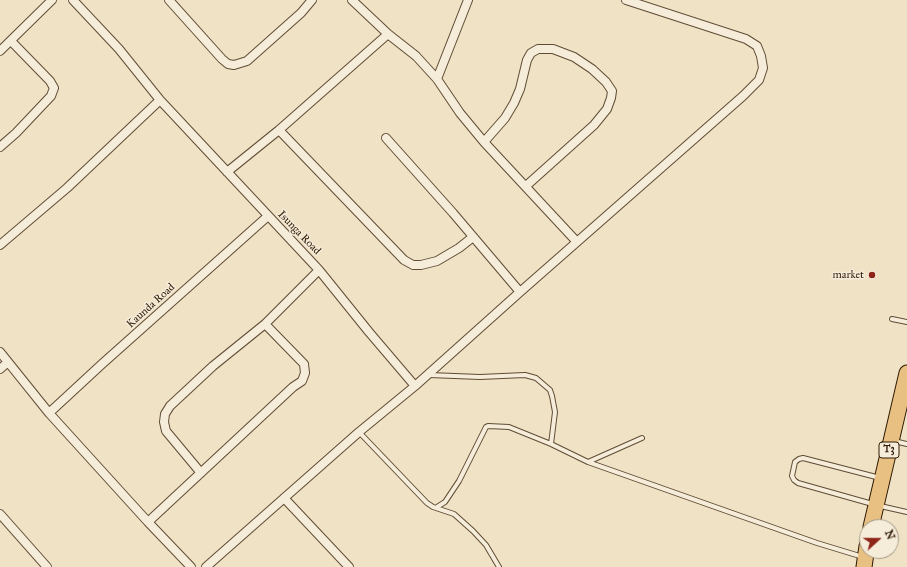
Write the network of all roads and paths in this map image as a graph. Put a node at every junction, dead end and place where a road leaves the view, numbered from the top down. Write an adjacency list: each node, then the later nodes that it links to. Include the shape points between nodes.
1 (52, 0): 9 (street)
2 (73, 0): 12 (street, Isunga Road, via 119,49)
3 (169, 0): 4 (street, via 222,59 234,65 246,61)
4 (312, 0)
5 (352, 0): 8 (street)
6 (468, 0): 11 (street)
7 (626, 0): 21 (street, via 746,39 757,46 763,68 759,80 744,96)
8 (388, 34): 11 (street, via 416,56); 13 (street)
9 (11, 41): 10 (street); 16 (street, via 54,88 51,96)
10 (0, 51)
11 (437, 79): 15 (street)
12 (160, 100): 17 (street, Isunga Road); 22 (street, via 67,188)
13 (279, 130): 17 (street); 20 (street, via 404,260 412,265 421,266 437,261)
14 (386, 138): 20 (street)
15 (484, 142): 18 (street); 18 (street, via 514,104 527,60 531,53 538,49 553,49 574,57 606,82 612,91 607,109 594,125)
16 (0, 147)
17 (226, 172): 19 (street, Isunga Road)
18 (526, 186): 21 (street)
19 (268, 216): 23 (street, Isunga Road); 34 (street, Kaunda Road)
20 (472, 237): 24 (street)
21 (578, 242): 24 (street)
22 (0, 245)
23 (319, 270): 27 (street); 33 (street, Isunga Road)
24 (520, 292): 32 (street)
25 (892, 319): 26 (lane)
26 (907, 322)
27 (265, 324): 41 (street, via 213,366 170,406 165,414 166,431); 41 (street, via 304,364 305,373 302,381)
28 (0, 352): 29 (street)
29 (8, 362): 30 (street); 34 (street)
30 (0, 369)
31 (907, 373): 37 (highway, T3)
32 (428, 375): 33 (street); 38 (lane, via 526,375 536,378 550,390 552,396 555,412)
33 (415, 386): 35 (street)
34 (49, 413): 49 (street)
35 (360, 432): 43 (street); 45 (lane, via 427,503)
36 (642, 438): 40 (lane)
37 (892, 440): 39 (lane); 42 (highway, T3)
38 (551, 444): 40 (lane); 45 (lane, via 509,427 486,427 459,481 445,502)
39 (907, 444)
40 (588, 462): 50 (lane, via 817,543)
41 (201, 473): 49 (street)
42 (882, 479): 44 (highway, T3); 44 (lane, via 803,458 795,462 792,476 798,483)
43 (284, 498): 53 (street); 54 (street)
44 (876, 505): 46 (lane); 48 (highway, T3)
45 (436, 507): 55 (lane, via 454,514 473,531 486,545)
46 (907, 512)
47 (0, 514): 51 (street)
48 (873, 519)
49 (148, 522): 52 (street)
50 (859, 555)
51 (47, 567)
52 (191, 567)
53 (206, 567)
54 (350, 567)
55 (499, 567)

